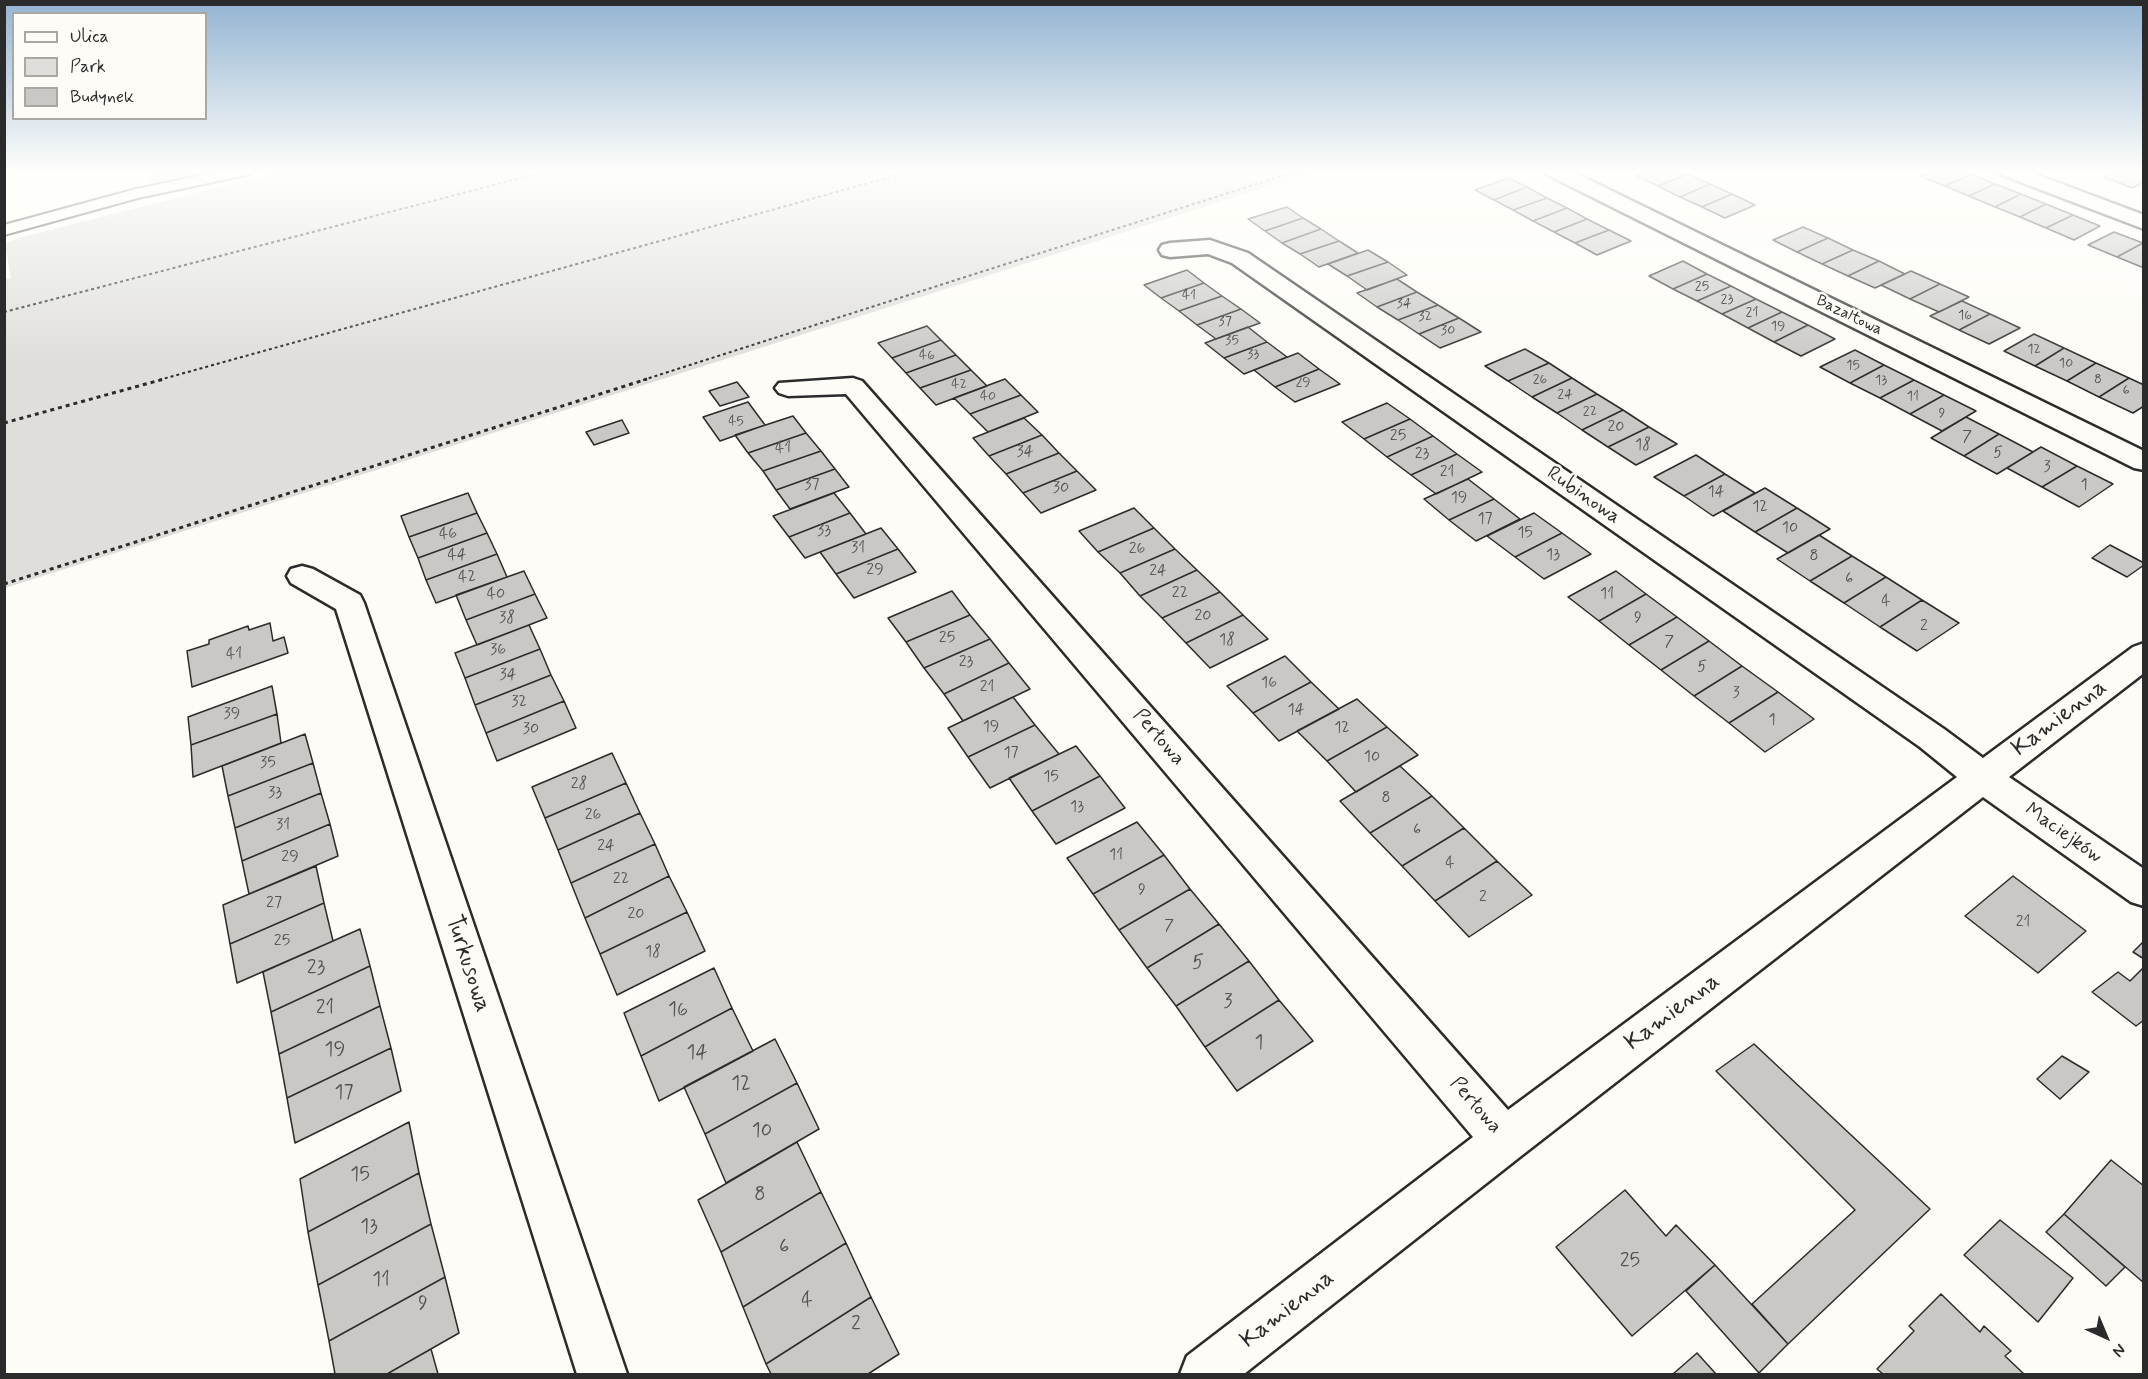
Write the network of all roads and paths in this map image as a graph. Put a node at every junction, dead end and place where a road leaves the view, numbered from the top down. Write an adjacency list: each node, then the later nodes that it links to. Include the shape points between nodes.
1 (300, 235): 6 (path)
2 (680, 235): 8 (path)
3 (1096, 235): 11 (path)
4 (1685, 235): 9 (street, Bazaltowa)
5 (1170, 250): 13 (street, Rubinowa, via 1210,247 1240,258 1932,738)
6 (4, 312)
7 (788, 388): 15 (street, Perłowa, via 853,386)
8 (4, 423)
9 (2144, 462)
10 (302, 576): 16 (street, Turkusowa, via 349,603)
11 (4, 584)
12 (2144, 655): 13 (street, Kamienna)
13 (1983, 778): 14 (street, Maciejków); 15 (street, Kamienna)
14 (2144, 890)
15 (1505, 1140): 17 (street, Kamienna)
16 (602, 1374)
17 (1204, 1374)

